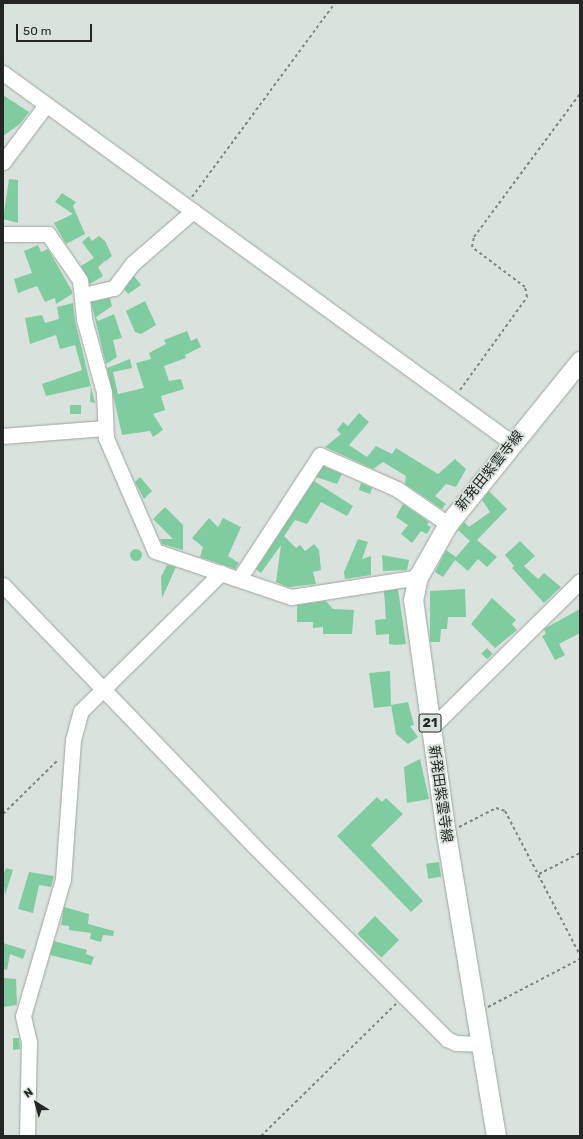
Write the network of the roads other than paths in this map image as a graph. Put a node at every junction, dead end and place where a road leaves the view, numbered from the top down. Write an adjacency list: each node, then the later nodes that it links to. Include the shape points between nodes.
1 (3, 73): 2 (street)
2 (46, 105): 3 (street); 4 (street)
3 (3, 162)
4 (189, 208): 6 (street, via 132,264 114,288); 10 (street)
5 (3, 234): 6 (street, via 48,234 54,239 80,280)
6 (83, 295): 8 (street, via 84,319 104,392)
7 (580, 361): 10 (main road, 新発田紫雲寺線 / 21)
8 (104, 428): 9 (street); 12 (street, via 111,452 155,550)
9 (3, 436)
10 (512, 443): 11 (main road, 新発田紫雲寺線 / 21)
11 (448, 524): 13 (street, via 397,489 320,455); 14 (main road, 新発田紫雲寺線 / 21)
12 (221, 573): 13 (street); 17 (street)
13 (239, 578): 14 (street, via 300,597)
14 (418, 578): 18 (main road, 新発田紫雲寺線 / 21, via 413,621)
15 (580, 581): 18 (street)
16 (3, 585): 17 (street)
17 (102, 688): 19 (street, via 447,1039 456,1043); 20 (street, via 81,711 73,746 62,879 23,1016 29,1042)
18 (431, 728): 19 (main road, 新発田紫雲寺線 / 21)
19 (481, 1044): 21 (main road, 新発田紫雲寺線 / 21)
20 (27, 1136)
21 (496, 1136)

